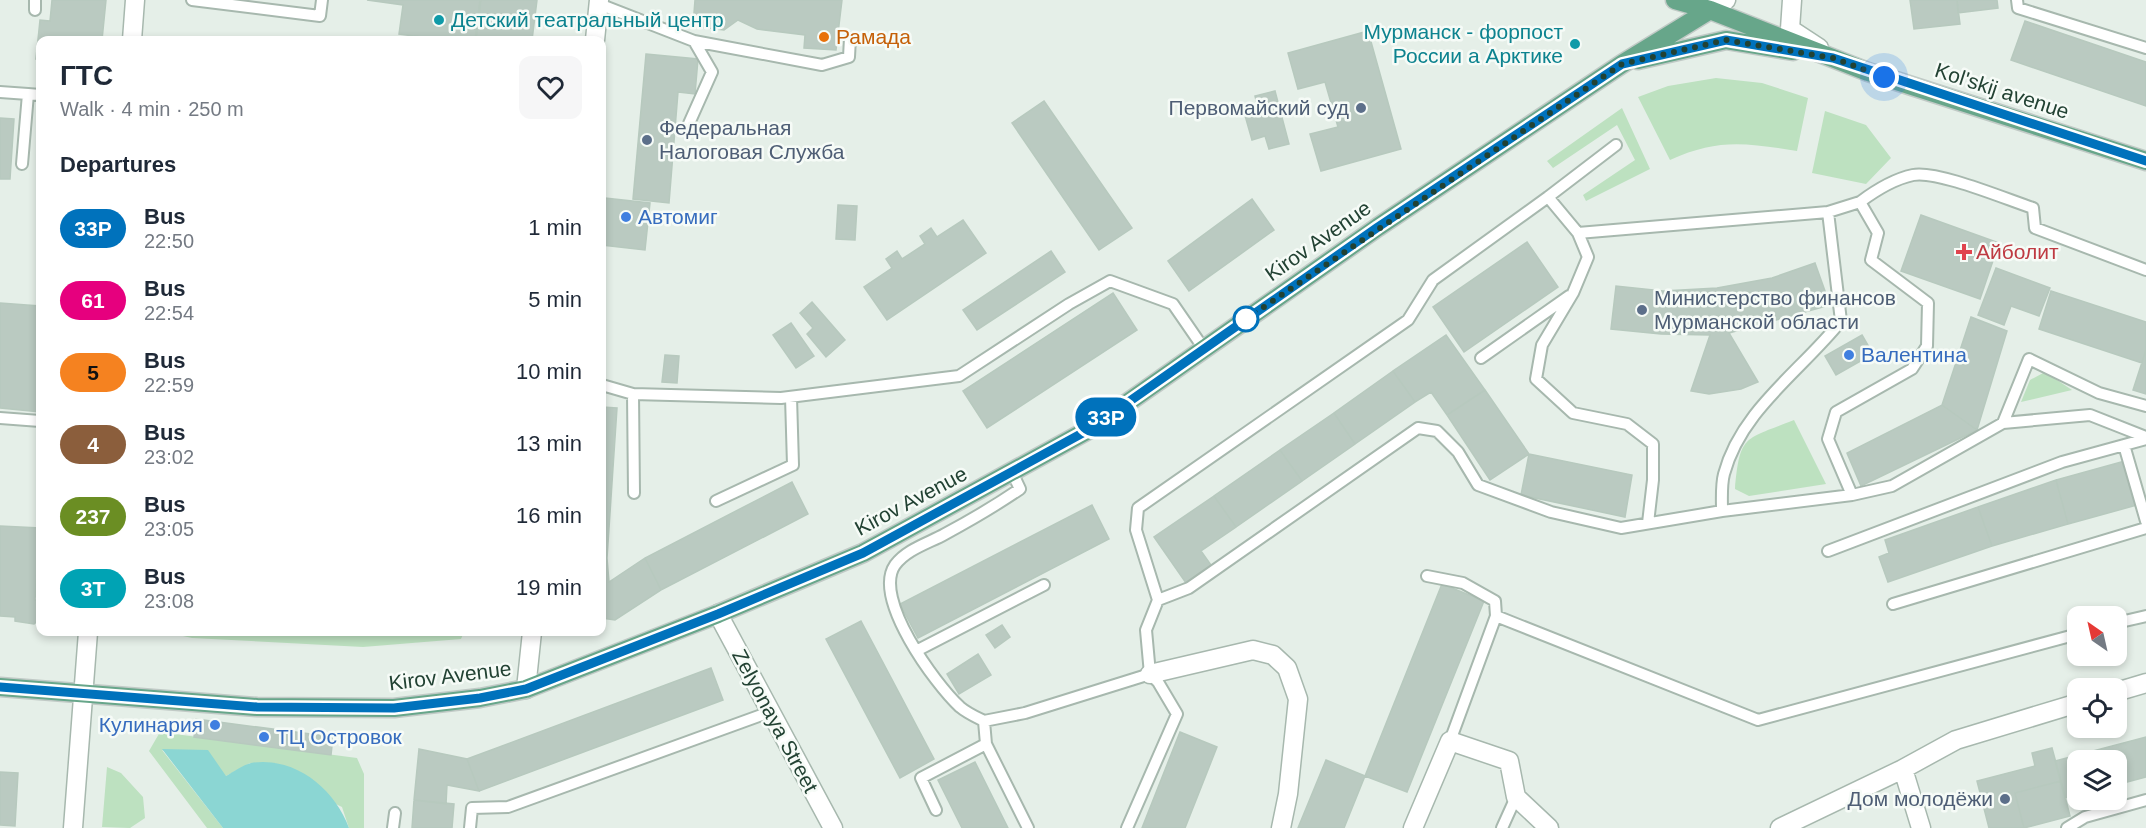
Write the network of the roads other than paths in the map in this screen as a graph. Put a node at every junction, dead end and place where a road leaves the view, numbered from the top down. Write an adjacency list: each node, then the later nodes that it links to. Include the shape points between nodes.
1 (135, 0): 10 (street)
2 (192, 0): 3 (lane, via 320,16)
3 (322, 0)
4 (1675, 0): 9 (main road, Kol'skij avenue)
5 (1726, 0): 9 (street, Kirov Avenue)
6 (1792, 0): 15 (street, via 1790,29)
7 (2017, 0): 14 (lane, via 2018,8)
8 (599, 2): 11 (street); 13 (lane)
9 (1710, 10): 15 (main road, Kol'skij avenue); 16 (main road, Kirov Avenue)
10 (132, 36)
11 (595, 36)
12 (850, 38): 13 (lane, via 849,57 822,65)
13 (694, 41): 20 (lane, via 712,72)
14 (2146, 48)
15 (1833, 58): 16 (main road, via 1726,40); 22 (main road, Kol'skij avenue)
16 (1622, 64): 30 (main road, Kirov Avenue)
17 (0, 92): 18 (lane)
18 (28, 94): 19 (lane); 23 (lane)
19 (36, 95)
20 (687, 128)
21 (1616, 145): 24 (lane)
22 (2146, 161)
23 (22, 164)
24 (1548, 197): 27 (lane); 52 (lane, via 1433,280 1408,320 1138,508 1136,530)
25 (1860, 202): 26 (lane); 28 (lane, via 1886,185 1915,175 1945,179 2033,208 2035,228); 43 (lane, via 1878,233 1871,260 1928,303 1927,346 1912,369 1836,412 1828,439)
26 (1828, 212): 27 (lane); 45 (lane, via 1841,321 1750,417 1724,476)
27 (1578, 232): 29 (lane, via 1588,257)
28 (2146, 270)
29 (1573, 293): 31 (lane); 47 (lane, via 1542,345 1536,379 1573,413 1627,424 1653,444)
30 (1204, 349): 34 (lane, via 1173,304 1110,281 959,376); 41 (main road, Kirov Avenue, via 1090,429)
31 (1481, 358)
32 (606, 386): 33 (lane)
33 (633, 394): 34 (lane); 42 (lane)
34 (792, 396): 44 (lane, via 793,465)
35 (2146, 406): 38 (lane, via 2099,393 2029,359)
36 (0, 418): 37 (lane)
37 (36, 421)
38 (2003, 423): 39 (lane, via 2090,415); 43 (lane, via 1892,486)
39 (2146, 438): 40 (lane)
40 (2124, 445): 46 (lane); 49 (lane, via 2062,462)
41 (1012, 472): 54 (main road, Kirov Avenue, via 863,553); 61 (lane, via 1020,489 990,510 911,550 895,565 889,583 893,607)
42 (634, 492)
43 (1852, 495): 45 (lane)
44 (716, 501)
45 (1722, 511): 47 (lane)
46 (2146, 521)
47 (1648, 524): 52 (lane, via 1621,528 1509,498 1478,485 1458,452 1437,431 1418,428 1189,588)
48 (2146, 528): 53 (lane)
49 (1828, 551)
50 (1427, 576): 55 (lane, via 1463,583 1496,601)
51 (1044, 585): 61 (lane)
52 (1158, 600): 62 (lane, via 1146,630)
53 (1893, 603)
54 (718, 614): 65 (main road, Kirov Avenue); 69 (street, Zelyonaya Street)
55 (1496, 616): 60 (lane, via 1758,720); 71 (lane)
56 (2146, 616): 57 (lane)
57 (2127, 620)
58 (88, 636): 67 (street)
59 (532, 636): 65 (street)
60 (2067, 637)
61 (918, 650): 70 (lane, via 961,707)
62 (1150, 674): 70 (lane, via 1025,713); 83 (lane, via 1177,714); 84 (street, via 1253,650 1273,655 1287,668 1298,699)
63 (2146, 683): 66 (street)
64 (0, 687): 67 (main road, Kirov Avenue)
65 (526, 689): 67 (main road, Kirov Avenue, via 394,708 257,707)
66 (2127, 689)
67 (83, 694): 78 (street)
68 (2067, 706): 73 (street, via 1956,740)
69 (770, 712): 80 (lane, via 508,807 472,808); 81 (street, Zelyonaya Street)
70 (984, 721): 72 (lane)
71 (1450, 741): 74 (street, via 1509,761); 85 (street)
72 (986, 744): 76 (lane, via 921,778); 82 (lane)
73 (1903, 769): 88 (street); 89 (street)
74 (1516, 797): 86 (lane); 87 (street)
75 (2146, 800): 90 (lane, via 2085,817)
76 (936, 810)
77 (395, 813): 79 (lane)
78 (73, 828)
79 (393, 828)
80 (470, 828)
81 (833, 828)
82 (1028, 828)
83 (1127, 828)
84 (1281, 828)
85 (1413, 828)
86 (1502, 828)
87 (1549, 828)
88 (1780, 828)
89 (1921, 828)
90 (2067, 828)

